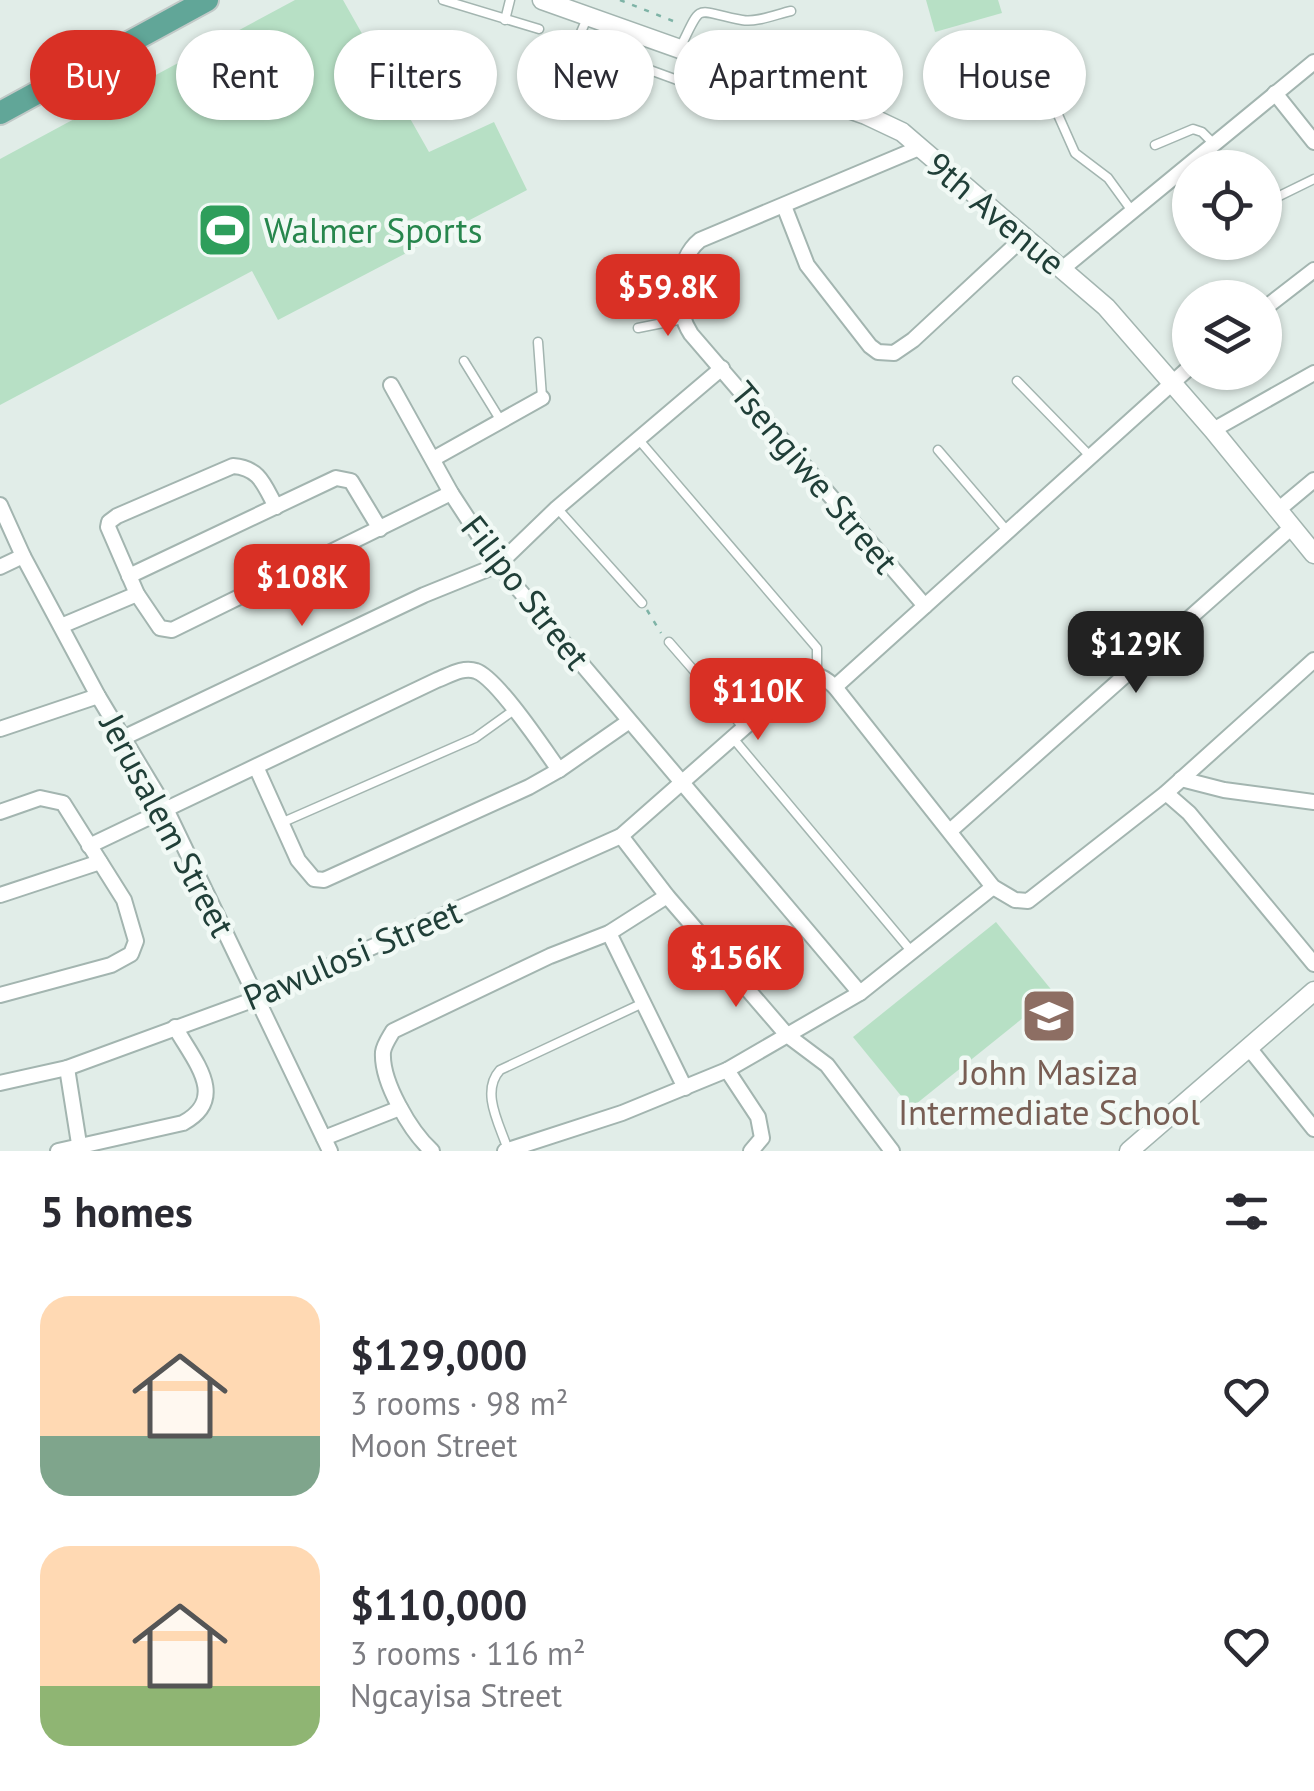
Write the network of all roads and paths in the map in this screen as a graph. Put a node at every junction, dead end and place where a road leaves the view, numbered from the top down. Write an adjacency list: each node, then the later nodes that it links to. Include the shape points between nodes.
1 (207, 0): 16 (main road)
2 (443, 0): 9 (lane)
3 (510, 0): 9 (lane)
4 (542, 0): 8 (street, 9th Avenue)
5 (558, 0): 8 (street, 9th Avenue)
6 (620, 0): 10 (path)
7 (791, 11): 10 (lane, via 746,22 701,8)
8 (583, 17): 12 (street, 9th Avenue); 14 (lane, via 584,46)
9 (506, 20): 11 (lane)
10 (688, 28)
11 (539, 29)
12 (674, 48)
13 (1314, 62): 15 (street)
14 (674, 80)
15 (1276, 93): 19 (street); 20 (street)
16 (0, 113)
17 (877, 120): 22 (street, 9th Avenue)
18 (1061, 120): 26 (lane, via 1075,153 1108,178)
19 (1314, 142)
20 (1214, 144): 21 (lane, via 1193,129); 26 (street)
21 (1155, 145)
22 (919, 148): 25 (street); 27 (street, 9th Avenue)
23 (1314, 179): 24 (lane)
24 (1282, 195)
25 (784, 206): 27 (street, via 814,276 870,346 886,354 914,340); 31 (street, via 688,251)
26 (1132, 211): 28 (street)
27 (1024, 237): 28 (street, 9th Avenue)
28 (1062, 269): 38 (street, 9th Avenue, via 1106,307)
29 (1314, 270): 30 (street)
30 (1282, 295)
31 (683, 319): 32 (lane); 35 (street, Tsengiwe Street)
32 (638, 328)
33 (538, 342): 40 (lane)
34 (464, 361): 41 (lane)
35 (722, 368): 43 (street); 63 (street, Tsengiwe Street)
36 (1314, 373): 42 (street)
37 (1017, 380): 45 (lane)
38 (1171, 382): 42 (street, 9th Avenue); 45 (street)
39 (390, 385): 46 (street, Filipo Street)
40 (542, 398): 41 (street)
41 (502, 421): 46 (street)
42 (1213, 430): 52 (street, 9th Avenue)
43 (637, 437): 51 (street); 67 (lane, via 818,648)
44 (938, 450): 55 (lane)
45 (1090, 456): 55 (street)
46 (433, 459): 48 (street, Filipo Street)
47 (1314, 480): 52 (street)
48 (451, 493): 54 (street); 58 (street, Filipo Street)
49 (0, 504): 57 (street, Jerusalem Street)
50 (276, 506): 54 (street, via 344,478); 60 (street); 60 (street, via 259,475 233,466 117,516 108,527)
51 (556, 508): 58 (street); 62 (lane)
52 (1278, 510): 53 (street, 9th Avenue)
53 (1292, 528): 56 (street, 9th Avenue); 84 (street)
54 (380, 529): 61 (street, via 172,630 160,628)
55 (1009, 533): 63 (street)
56 (1314, 554)
57 (23, 556): 59 (street); 64 (street, Jerusalem Street)
58 (498, 565): 71 (street, Filipo Street); 74 (street)
59 (0, 567)
60 (129, 576): 61 (street)
61 (136, 594): 64 (street)
62 (642, 603): 65 (path)
63 (924, 606): 68 (street)
64 (61, 626): 69 (street, Jerusalem Street)
65 (669, 642): 73 (lane)
66 (1314, 660): 77 (street)
67 (817, 674): 68 (street); 73 (street, Pawulosi Street, via 796,682)
68 (835, 686): 84 (street)
69 (98, 696): 72 (street); 74 (street, Jerusalem Street)
70 (514, 710): 75 (street, via 486,677 464,670); 76 (street); 83 (lane, via 476,738)
71 (628, 722): 76 (street); 78 (street, Filipo Street)
72 (0, 729)
73 (737, 732): 78 (street, Pawulosi Street); 92 (lane)
74 (125, 737): 81 (street, Jerusalem Street)
75 (256, 769): 81 (street); 83 (street)
76 (560, 770): 83 (street, via 324,880 305,870)
77 (1181, 779): 79 (street); 80 (street)
78 (684, 783): 85 (street, Pawulosi Street); 95 (street, Filipo Street)
79 (1166, 793): 88 (street, via 1028,901); 93 (street)
80 (1314, 802)
81 (166, 809): 86 (street); 97 (street, Jerusalem Street)
82 (0, 812): 86 (street, via 40,798 63,803)
83 (281, 823)
84 (950, 831): 88 (street)
85 (621, 836): 90 (street); 97 (street, Pawulosi Street)
86 (89, 846): 87 (street)
87 (100, 862): 89 (street); 96 (street, via 124,900 136,941 131,954)
88 (993, 887): 92 (street)
89 (0, 895)
90 (667, 896): 91 (street); 100 (street)
91 (609, 932): 98 (street); 106 (street, via 393,1031 383,1050)
92 (912, 952): 95 (street)
93 (1314, 964)
94 (1314, 991): 101 (street)
95 (860, 994): 100 (street)
96 (0, 995)
97 (258, 998): 99 (street, Pawulosi Street); 108 (street, Jerusalem Street)
98 (644, 1003): 105 (street); 112 (lane, via 492,1078 490,1096)
99 (176, 1027): 102 (street, Pawulosi Street); 109 (street, via 207,1086 198,1115)
100 (787, 1035): 103 (street); 114 (street, via 827,1066)
101 (1249, 1048): 107 (street); 115 (street)
102 (67, 1068): 104 (street, Pawulosi Street); 109 (street)
103 (727, 1070): 105 (street); 113 (street, via 758,1117 762,1138)
104 (0, 1083)
105 (685, 1088): 112 (street)
106 (400, 1108): 108 (street); 111 (street)
107 (1314, 1130)
108 (327, 1145)
109 (80, 1147): 110 (street)
110 (58, 1151)
111 (432, 1151)
112 (507, 1151)
113 (751, 1151)
114 (892, 1151)
115 (1129, 1151)

